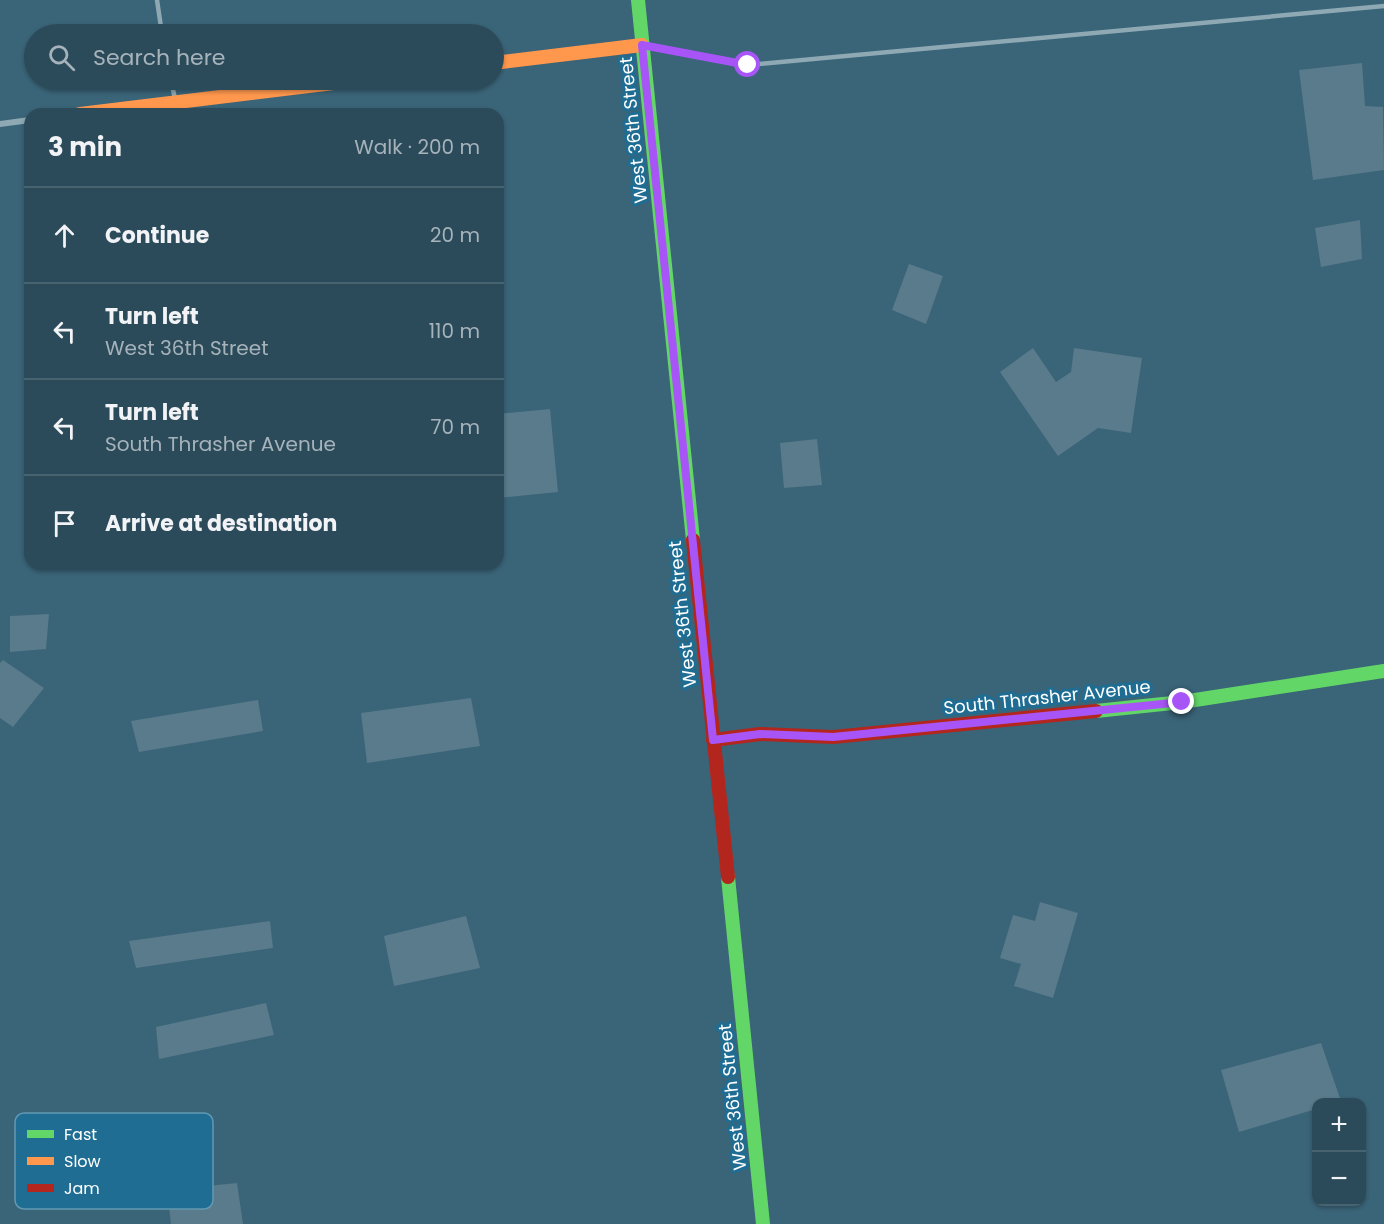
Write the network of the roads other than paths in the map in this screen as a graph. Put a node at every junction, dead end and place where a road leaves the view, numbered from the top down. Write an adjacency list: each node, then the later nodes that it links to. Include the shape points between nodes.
1 (157, 0): 4 (lane)
2 (638, 0): 5 (street, West 36th Street)
3 (1384, 6): 5 (lane, via 748,65)
4 (161, 24)
5 (642, 45): 6 (street); 14 (street, West 36th Street)
6 (504, 62)
7 (173, 90): 9 (lane)
8 (275, 90): 9 (street)
9 (176, 102): 10 (street)
10 (128, 108)
11 (24, 121): 12 (street)
12 (0, 124)
13 (1384, 671): 14 (street, South Thrasher Avenue, via 1182,702 833,737 760,734)
14 (713, 740): 15 (street, West 36th Street)
15 (763, 1224)

